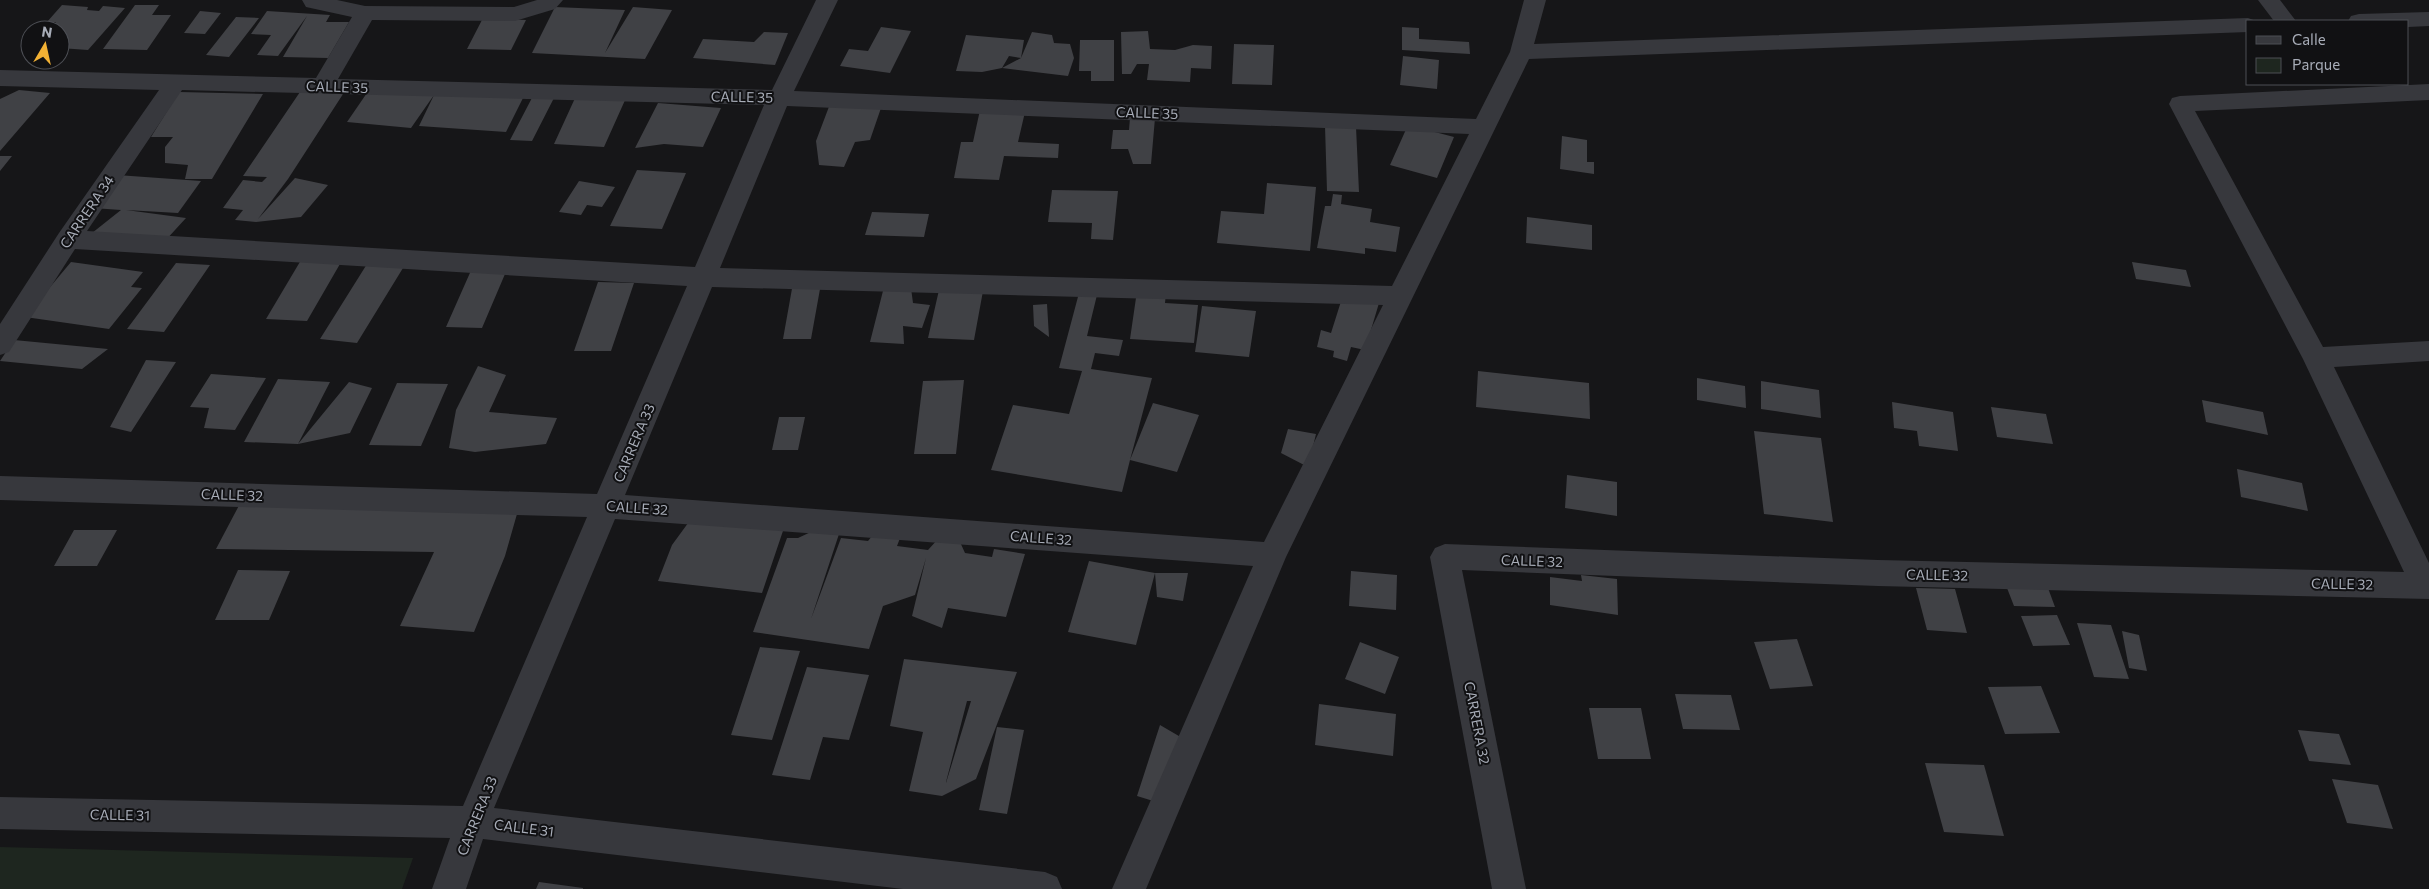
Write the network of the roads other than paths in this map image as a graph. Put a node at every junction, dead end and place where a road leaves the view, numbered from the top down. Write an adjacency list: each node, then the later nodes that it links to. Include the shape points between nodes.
1 (313, 0): 6 (street)
2 (552, 0): 6 (street, via 515,14)
3 (827, 0): 17 (street, CARRERA 33)
4 (1535, 0): 11 (street)
5 (2269, 0): 8 (street)
6 (365, 13): 14 (street)
7 (2429, 19): 9 (street)
8 (2285, 20)
9 (2394, 20)
10 (2246, 25): 11 (street)
11 (1521, 52): 18 (street)
12 (0, 78): 13 (street, CALLE 35)
13 (177, 81): 14 (street, CALLE 35); 19 (street, CARRERA 34)
14 (322, 87): 17 (street, CALLE 35)
15 (2339, 90): 16 (street); 24 (street, via 2180,104)
16 (2429, 92)
17 (779, 98): 18 (street, CALLE 35); 20 (street, CARRERA 33)
18 (1484, 127): 21 (street)
19 (68, 239): 20 (street); 22 (street, CARRERA 34)
20 (704, 277): 21 (street); 26 (street, CARRERA 33)
21 (1401, 296): 27 (street)
22 (0, 345)
23 (2429, 351): 24 (street)
24 (2316, 358): 29 (street)
25 (0, 488): 26 (street, CALLE 32)
26 (608, 506): 27 (street, CALLE 32); 31 (street, CARRERA 33)
27 (1272, 555): 34 (street)
28 (1445, 557): 29 (street, CALLE 32, via 1878,573); 35 (street, CARRERA 32)
29 (2428, 586)
30 (0, 813): 31 (street, CALLE 31)
31 (472, 822): 32 (street, CARRERA 33); 33 (street, CALLE 31)
32 (449, 889)
33 (1045, 889)
34 (1130, 889)
35 (1509, 889)

